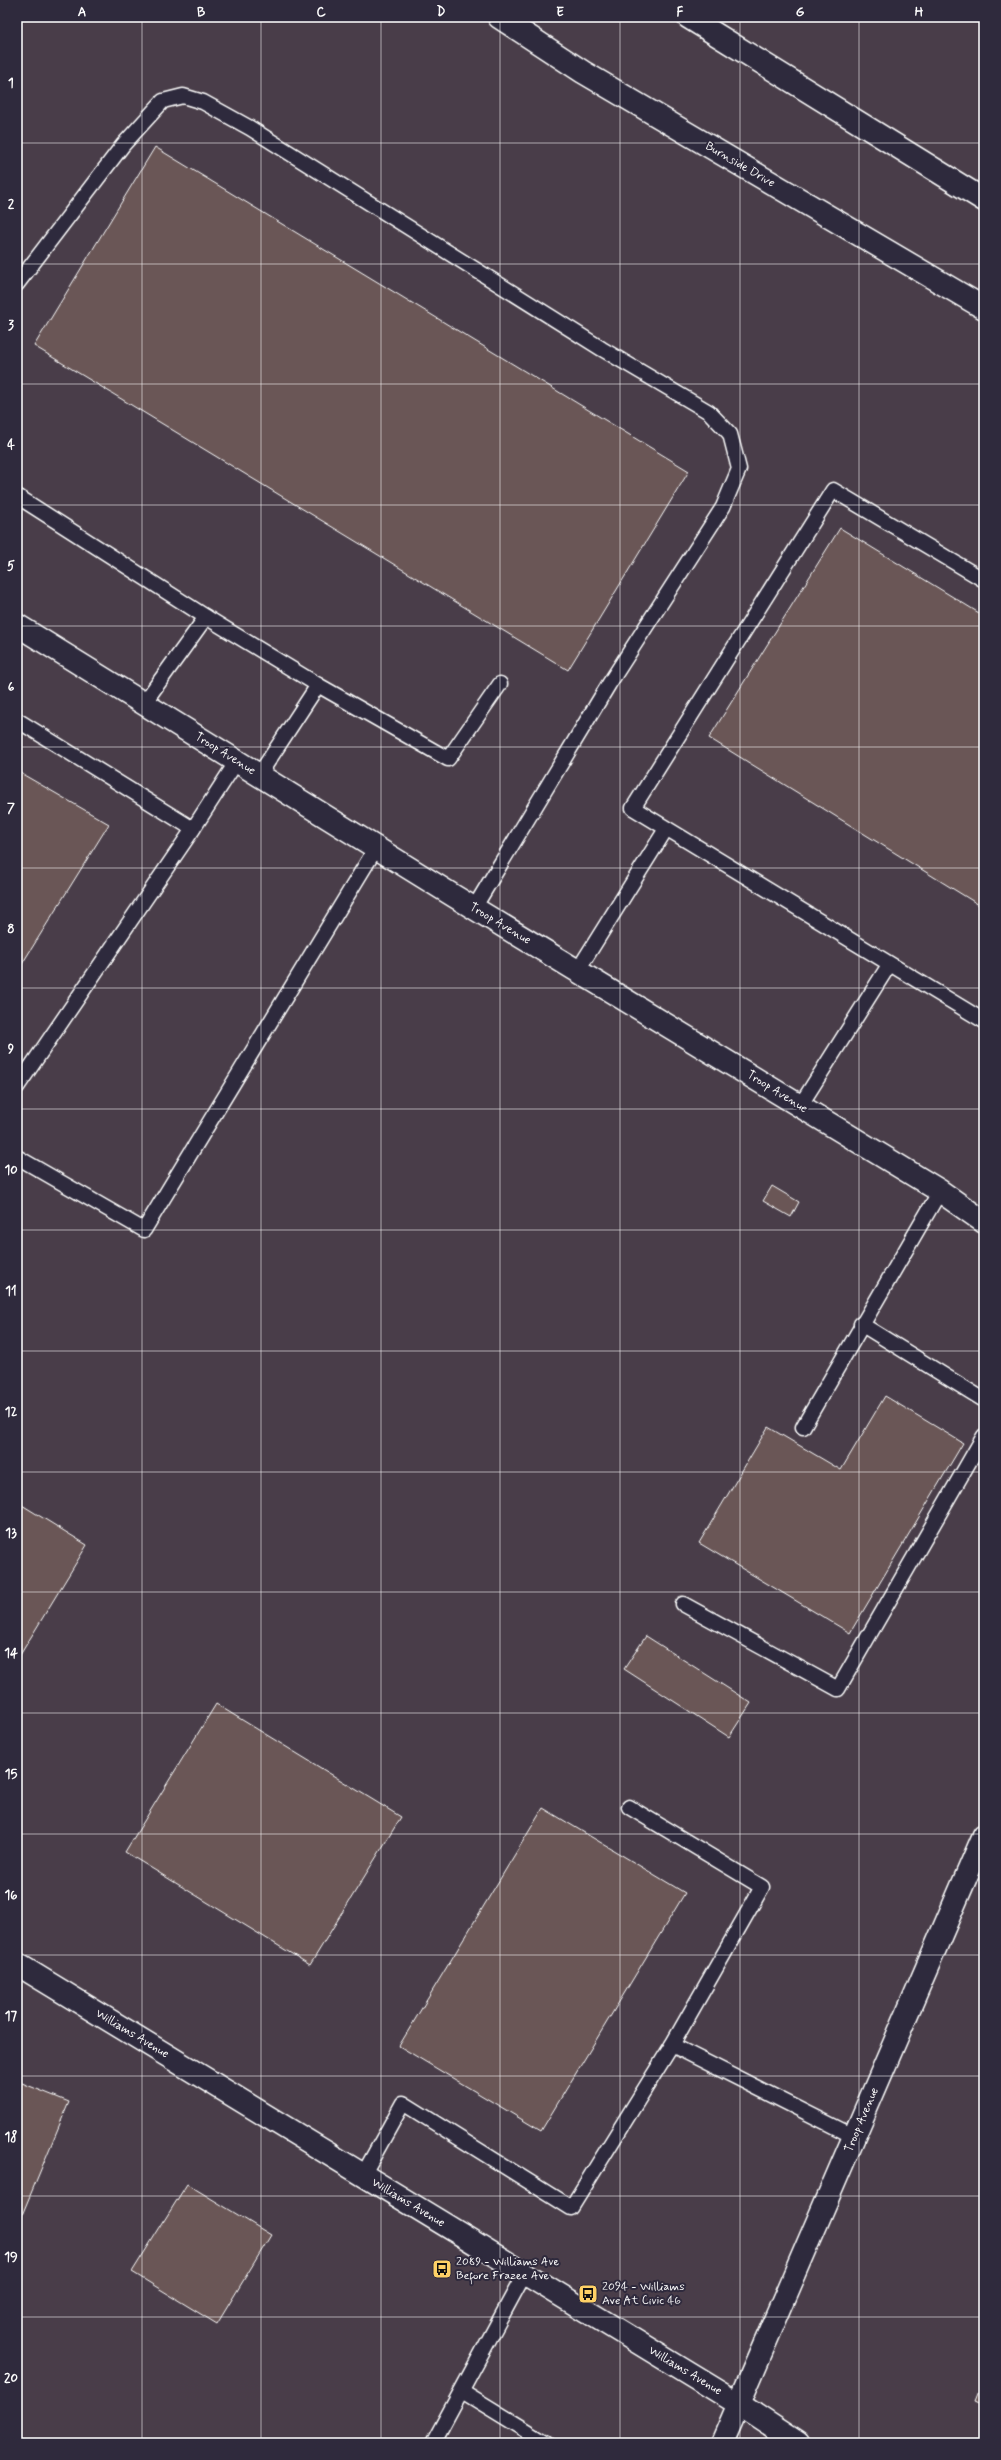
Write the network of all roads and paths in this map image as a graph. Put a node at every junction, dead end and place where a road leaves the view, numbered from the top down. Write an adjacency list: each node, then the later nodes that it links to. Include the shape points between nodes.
1 (499, 17): 5 (street, Burnside Drive, via 583,72)
2 (688, 17): 3 (street)
3 (984, 200)
4 (17, 284): 19 (lane, via 123,145 163,101 183,96 203,102 250,128 602,349 709,412 730,434 739,470 723,508 609,684)
5 (984, 308)
6 (17, 496): 8 (lane)
7 (984, 580): 17 (lane, via 833,490 633,808)
8 (206, 617): 11 (lane); 12 (lane)
9 (19, 631): 12 (street, Troop Avenue)
10 (500, 684): 11 (lane, via 448,759)
11 (318, 685): 15 (lane)
12 (144, 703): 14 (street, Troop Avenue)
13 (17, 720): 16 (lane)
14 (237, 761): 15 (street, Troop Avenue); 16 (lane)
15 (259, 775): 18 (street, Troop Avenue)
16 (193, 829): 23 (lane)
17 (666, 829): 20 (lane); 21 (lane)
18 (376, 848): 19 (street, Troop Avenue); 25 (lane, via 144,1230)
19 (474, 908): 21 (street, Troop Avenue)
20 (889, 965): 22 (lane); 24 (lane)
21 (578, 970): 24 (street, Troop Avenue)
22 (984, 1021)
23 (17, 1087)
24 (800, 1106): 26 (street, Troop Avenue)
25 (17, 1157)
26 (940, 1191): 27 (street, Troop Avenue); 28 (lane)
27 (984, 1222)
28 (861, 1324): 29 (lane); 30 (lane)
29 (984, 1400)
30 (803, 1427)
31 (984, 1436): 32 (lane, via 838,1689)
32 (683, 1604)
33 (629, 1807): 36 (lane, via 762,1887)
34 (984, 1835): 37 (street, Troop Avenue)
35 (17, 1964): 38 (street, Williams Avenue)
36 (672, 2045): 37 (lane); 38 (lane, via 571,2208 403,2103)
37 (855, 2137): 41 (street, Troop Avenue)
38 (363, 2175): 39 (street, Williams Avenue)
39 (525, 2273): 40 (lane); 41 (street, Williams Avenue)
40 (462, 2391): 42 (lane); 43 (lane)
41 (739, 2404): 44 (street, Troop Avenue); 45 (street, Williams Avenue)
42 (433, 2443)
43 (547, 2443)
44 (722, 2443)
45 (798, 2443)

